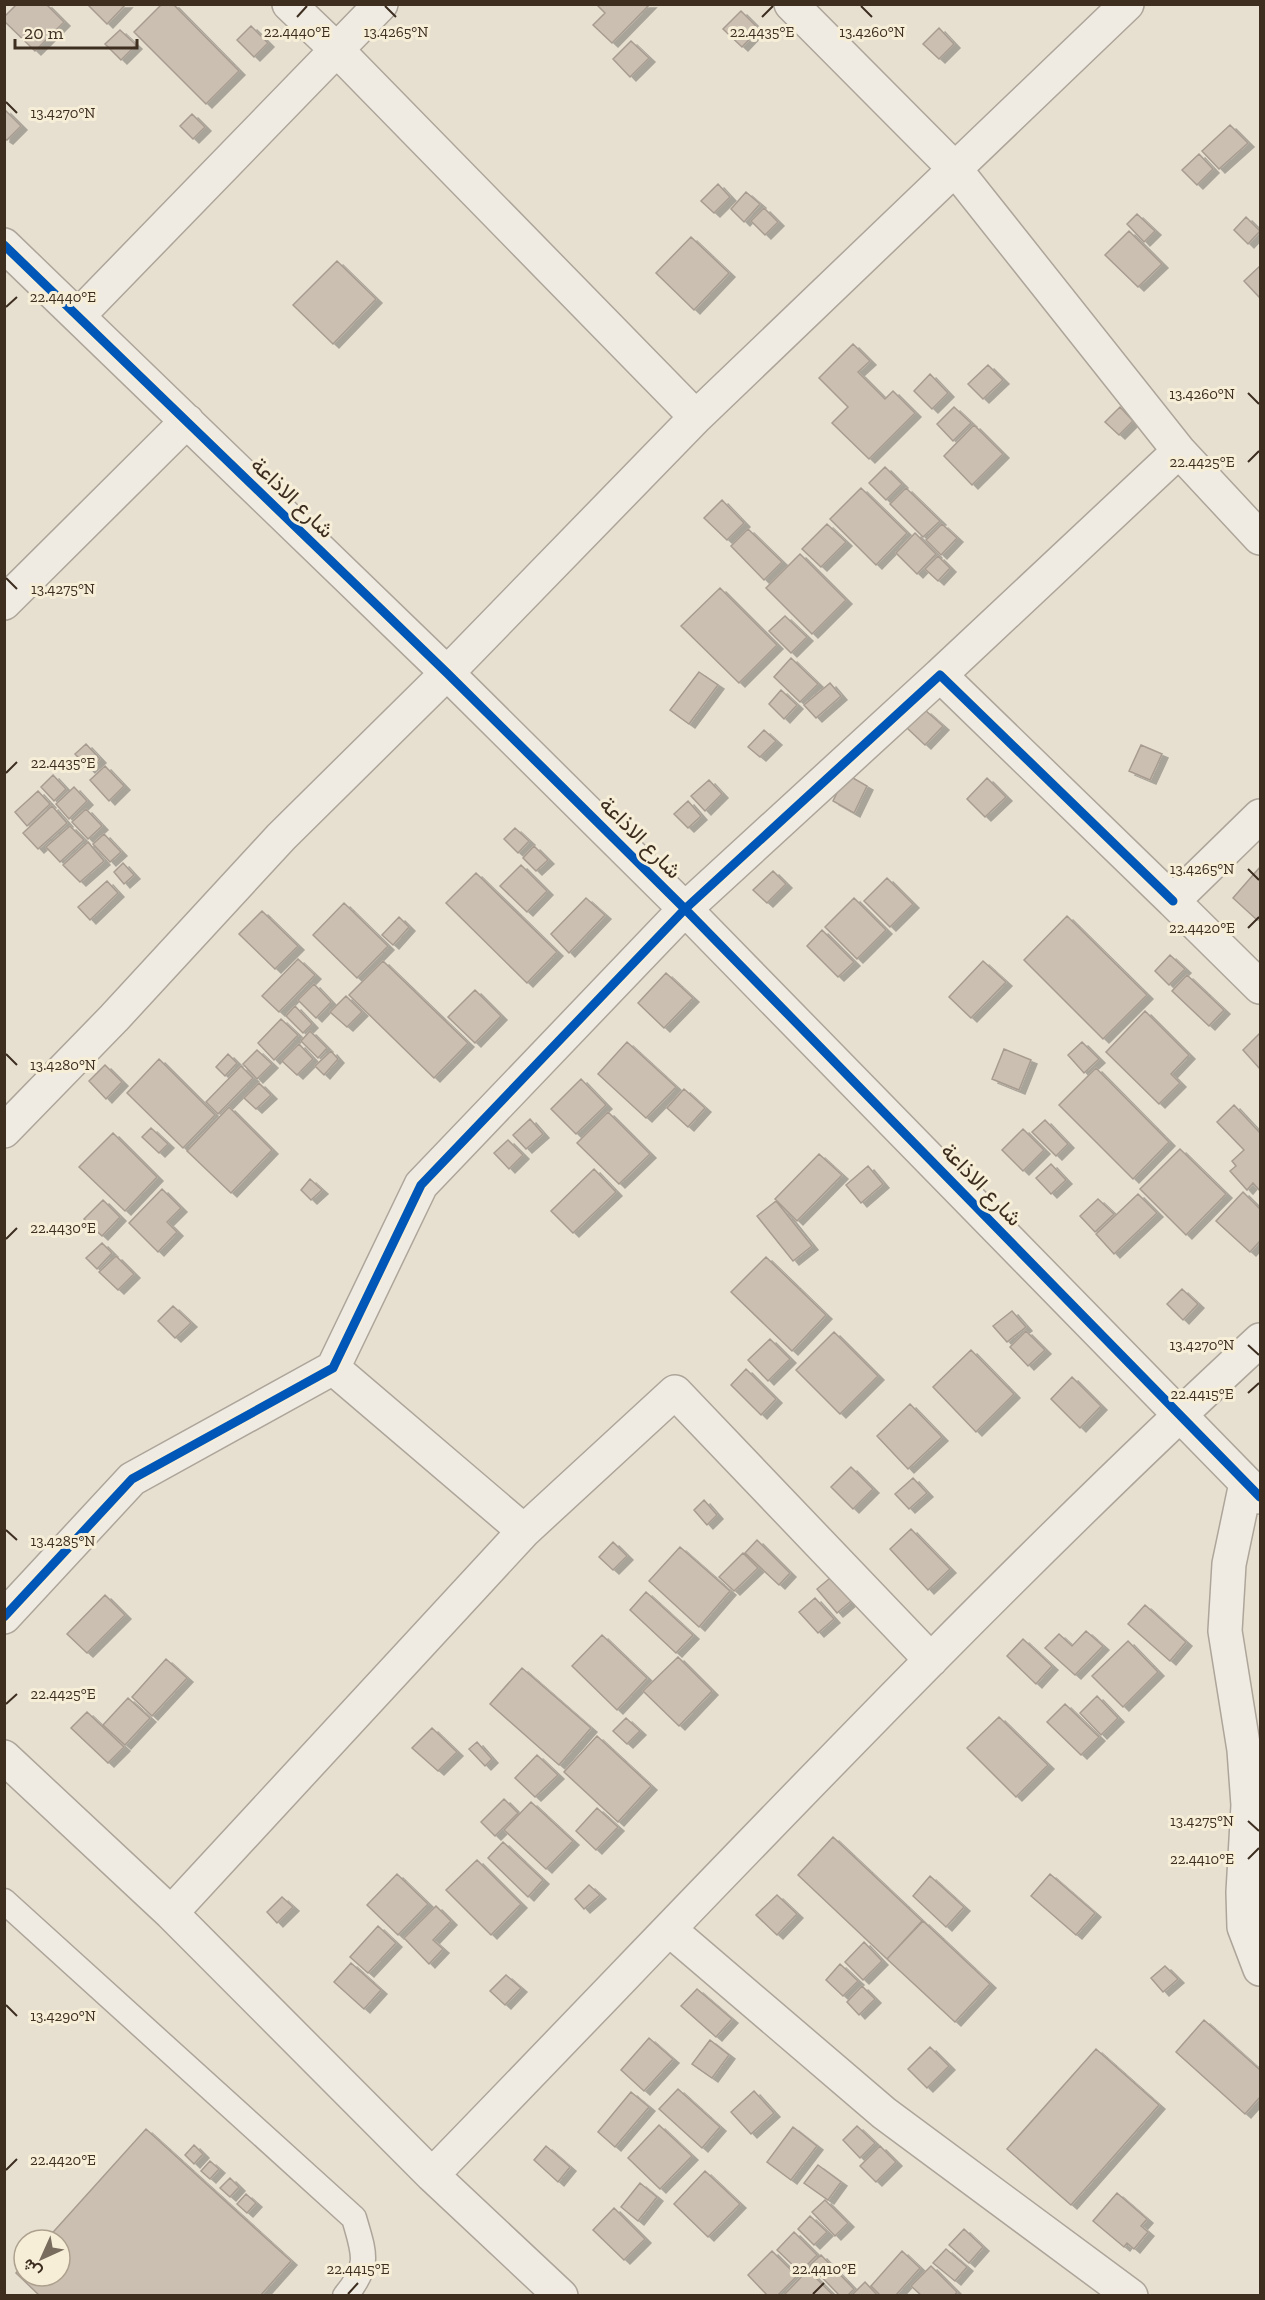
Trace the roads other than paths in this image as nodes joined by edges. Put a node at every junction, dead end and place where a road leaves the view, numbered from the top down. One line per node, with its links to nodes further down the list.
1 (289, 4): 5 (street)
2 (381, 4): 5 (street)
3 (791, 4): 6 (street)
4 (1127, 4): 6 (street)
5 (336, 49): 8 (street); 9 (street)
6 (955, 169): 9 (street); 11 (street)
7 (4, 245): 8 (street, شارع الاذاعة)
8 (78, 316): 10 (street, شارع الاذاعة)
9 (696, 417): 14 (street)
10 (187, 422): 13 (street); 14 (street, شارع الاذاعة)
11 (1179, 451): 12 (street); 15 (street)
12 (1260, 538)
13 (4, 603)
14 (447, 673): 18 (street, شارع الاذاعة); 20 (street)
15 (940, 675): 17 (street); 18 (street)
16 (1260, 816): 17 (street)
17 (1173, 901): 19 (street)
18 (686, 909): 22 (street); 23 (street, شارع الاذاعة)
19 (1260, 987)
20 (4, 1131)
21 (1260, 1340): 23 (street)
22 (333, 1368): 25 (street); 26 (street)
23 (1180, 1414): 24 (street, شارع الاذاعة); 27 (street)
24 (1253, 1490): 32 (street)
25 (524, 1530): 27 (street); 30 (street)
26 (4, 1617)
27 (931, 1660): 31 (street)
28 (4, 1757): 30 (street)
29 (4, 1901): 34 (lane)
30 (171, 1913): 33 (street)
31 (670, 1930): 33 (street); 36 (street)
32 (1260, 1969)
33 (432, 2175): 35 (street)
34 (345, 2295)
35 (561, 2295)
36 (1131, 2295)

